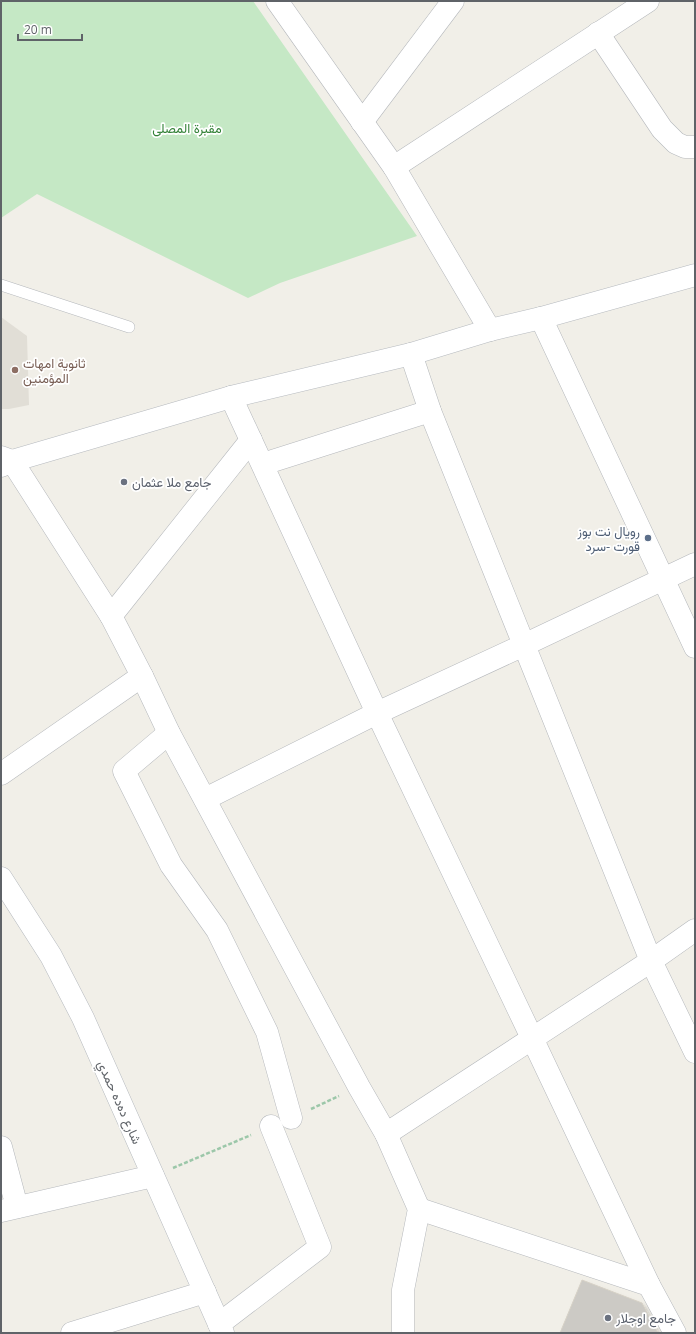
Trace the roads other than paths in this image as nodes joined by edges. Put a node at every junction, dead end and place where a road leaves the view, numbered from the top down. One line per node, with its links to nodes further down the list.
1 (277, 1): 5 (street)
2 (453, 1): 5 (street)
3 (648, 1): 4 (street)
4 (598, 34): 6 (street); 7 (street)
5 (362, 122): 7 (street)
6 (695, 147)
7 (394, 167): 12 (street)
8 (694, 278): 10 (street)
9 (1, 285): 11 (lane)
10 (541, 318): 12 (street); 20 (street)
11 (129, 327)
12 (490, 330): 13 (street)
13 (412, 354): 14 (street); 15 (street)
14 (231, 397): 16 (street); 17 (street)
15 (430, 411): 18 (street); 22 (street)
16 (251, 440): 18 (street); 21 (street)
17 (5, 461): 21 (street)
18 (263, 464): 25 (street)
19 (695, 564): 20 (street)
20 (664, 579): 22 (street); 23 (street)
21 (111, 616): 24 (street)
22 (524, 645): 25 (street); 32 (street)
23 (695, 647)
24 (142, 676): 26 (street); 27 (street)
25 (377, 712): 28 (street); 33 (street)
26 (169, 733): 28 (street); 35 (street)
27 (1, 774)
28 (205, 800): 37 (street)
29 (1, 878): 30 (street, شارع دەدە حمدي)
30 (7, 899): 39 (street, شارع دەدە حمدي)
31 (695, 930): 32 (street)
32 (651, 961): 33 (street); 34 (street)
33 (532, 1038): 37 (street); 42 (street)
34 (695, 1052)
35 (291, 1118)
36 (272, 1126): 44 (street)
37 (386, 1134): 41 (street)
38 (1, 1147): 40 (street)
39 (153, 1176): 40 (street); 43 (street, شارع دەدە حمدي)
40 (9, 1209)
41 (419, 1209): 42 (street); 46 (street)
42 (649, 1285): 47 (street)
43 (205, 1292): 44 (street, شارع دەدە حمدي); 45 (street)
44 (221, 1328)
45 (72, 1333)
46 (403, 1333)
47 (675, 1333)

